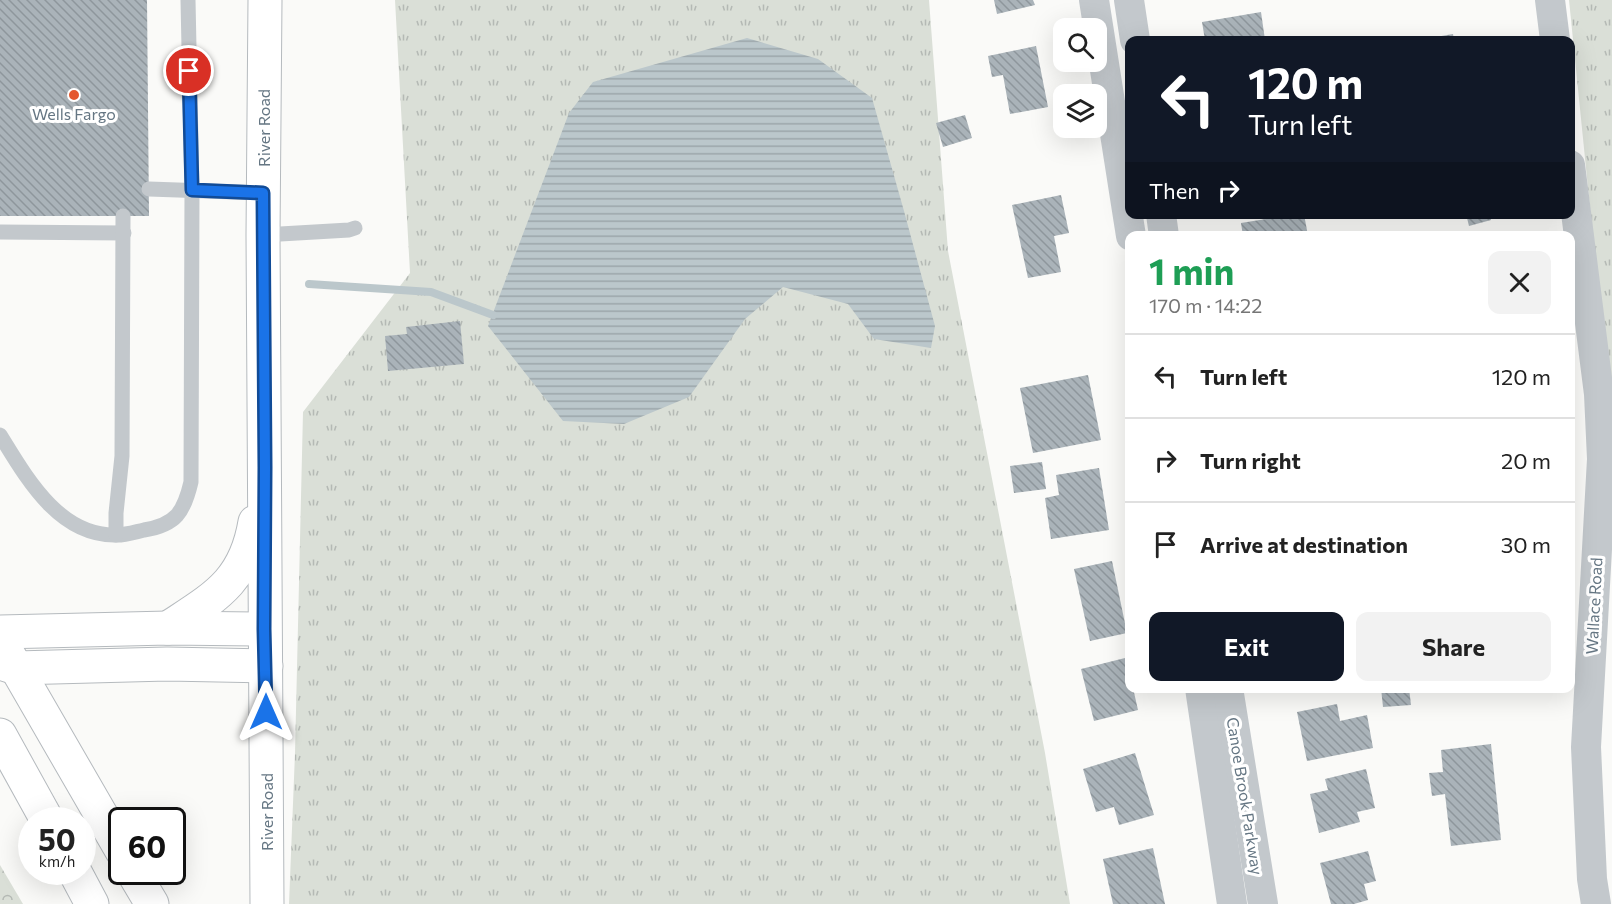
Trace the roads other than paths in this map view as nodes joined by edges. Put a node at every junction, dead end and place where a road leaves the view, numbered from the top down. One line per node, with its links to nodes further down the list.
1 (188, 0): 9 (lane)
2 (265, 0): 10 (main road, River Road)
3 (1094, 0): 11 (street)
4 (1129, 0): 6 (street)
5 (1550, 0): 7 (street)
6 (1134, 36)
7 (1554, 36)
8 (149, 189): 9 (lane)
9 (192, 190): 10 (lane); 22 (lane)
10 (263, 193): 16 (main road, River Road)
11 (1125, 198)
12 (123, 216): 15 (lane)
13 (355, 228): 16 (lane)
14 (0, 232): 15 (lane)
15 (124, 233): 22 (lane)
16 (263, 235): 21 (main road, River Road)
17 (1575, 236): 18 (street, Wallace Road)
18 (1578, 279): 19 (street, Wallace Road)
19 (1606, 415): 41 (street, Wallace Road)
20 (0, 435): 22 (lane)
21 (265, 467): 23 (main road); 24 (main road, River Road)
22 (116, 535)
23 (168, 628): 24 (main road); 25 (main road)
24 (264, 629): 28 (main road, River Road)
25 (0, 632)
26 (0, 640): 27 (main road)
27 (8, 665): 28 (main road); 33 (main road)
28 (266, 666): 38 (main road, River Road)
29 (1201, 693): 39 (street, Canoe Brook Parkway)
30 (1229, 693): 40 (street, Canoe Brook Parkway)
31 (0, 735): 32 (main road)
32 (40, 807)
33 (108, 828)
34 (82, 885): 36 (main road)
35 (141, 885): 37 (main road)
36 (92, 904)
37 (152, 904)
38 (267, 904)
39 (1232, 904)
40 (1263, 904)
41 (1596, 904)

